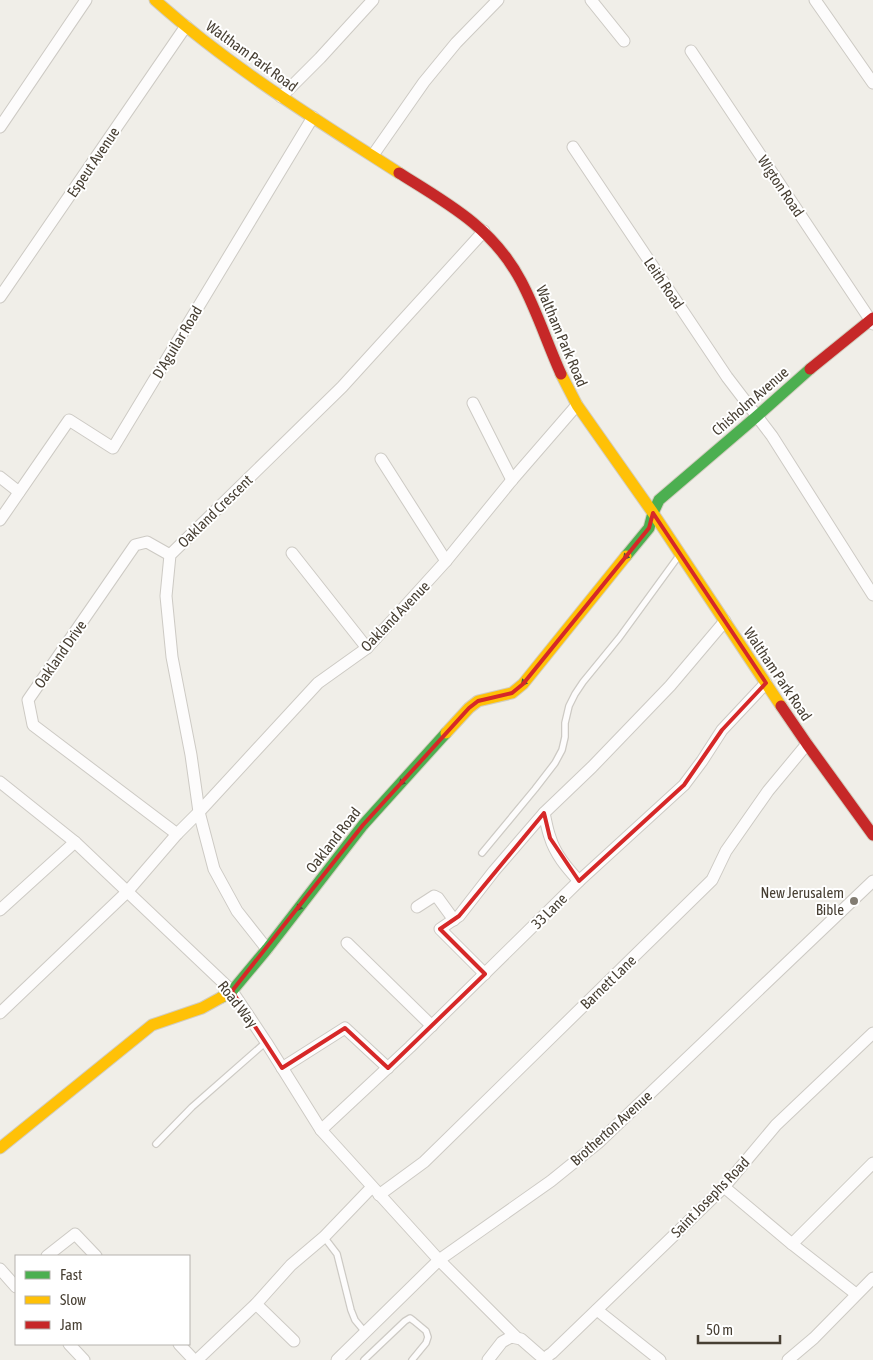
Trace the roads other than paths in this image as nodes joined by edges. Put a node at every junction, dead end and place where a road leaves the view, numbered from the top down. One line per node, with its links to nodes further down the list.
1 (86, 0): 13 (street)
2 (155, 0): 7 (street, Waltham Park Road)
3 (373, 0): 11 (street)
4 (498, 0): 15 (street)
5 (591, 0): 8 (street)
6 (815, 0): 10 (street)
7 (186, 26): 11 (street, Waltham Park Road); 17 (street, Espeut Avenue)
8 (624, 41)
9 (692, 51): 18 (street, Wigton Road)
10 (873, 83)
11 (281, 97): 12 (street, Waltham Park Road)
12 (313, 117): 15 (street, Waltham Park Road); 25 (street, D'Aguilar Road)
13 (0, 127)
14 (573, 148): 21 (street, Leith Road)
15 (373, 155): 16 (street, Waltham Park Road)
16 (484, 231): 20 (street, Waltham Park Road); 29 (street, Oakland Crescent)
17 (0, 297)
18 (872, 321): 21 (street, Chisholm Avenue)
19 (473, 403): 24 (street)
20 (577, 405): 24 (street, Oakland Avenue); 26 (street, Waltham Park Road)
21 (756, 417): 26 (street, Chisholm Avenue); 32 (street, Leith Road)
22 (381, 459): 31 (street)
23 (0, 477): 25 (street)
24 (512, 480): 31 (street, Oakland Avenue)
25 (20, 492): 27 (street)
26 (653, 512): 30 (street, Waltham Park Road); 51 (street, Oakland Road, one-way to 51)
27 (0, 520)
28 (292, 553): 34 (street)
29 (170, 555): 38 (street, Oakland Crescent); 40 (street, Oakland Drive)
30 (680, 556): 33 (street, Waltham Park Road); 43 (lane)
31 (446, 561): 34 (street, Oakland Avenue)
32 (873, 595)
33 (725, 621): 35 (street, Waltham Park Road); 39 (street)
34 (367, 648): 38 (street, Oakland Avenue)
35 (766, 683): 36 (street, Waltham Park Road); 44 (street, 33 Lane)
36 (807, 744): 41 (street, Waltham Park Road); 65 (street, Barnett Lane)
37 (0, 782): 42 (street, Road Way)
38 (199, 812): 40 (street, Oakland Avenue); 51 (street, Oakland Crescent)
39 (544, 813): 44 (street); 49 (street)
40 (177, 834): 46 (street, Oakland Avenue)
41 (873, 835)
42 (75, 842): 46 (street, Road Way); 48 (street)
43 (482, 853)
44 (579, 881): 52 (street, 33 Lane)
45 (873, 882): 70 (street, Brotherton Avenue)
46 (128, 892): 53 (street, Road Way); 54 (street, Oakland Avenue)
47 (417, 907): 49 (street)
48 (0, 910)
49 (454, 920): 52 (street)
50 (346, 943): 55 (street)
51 (267, 949): 53 (street, Oakland Road)
52 (485, 974): 55 (street, 33 Lane)
53 (232, 991): 57 (street, Road Way); 62 (street, Oakland Road)
54 (0, 1013)
55 (432, 1026): 59 (street, 33 Lane)
56 (873, 1033): 64 (street, Saint Josephs Road)
57 (266, 1042): 58 (street, Road Way); 61 (lane)
58 (282, 1068): 59 (street); 60 (street, Road Way)
59 (388, 1068): 60 (street, 33 Lane)
60 (320, 1130): 65 (street, Road Way)
61 (156, 1144)
62 (0, 1148)
63 (873, 1163): 67 (street)
64 (724, 1187): 67 (street); 76 (street, Saint Josephs Road)
65 (376, 1191): 66 (street, Barnett Lane); 70 (street, Road Way)
66 (324, 1237): 75 (street, Barnett Lane); 77 (lane)
67 (792, 1244): 74 (street)
68 (48, 1255): 69 (street)
69 (95, 1255)
70 (439, 1260): 77 (street, Brotherton Avenue); 78 (street, Road Way)
71 (0, 1269): 73 (street)
72 (873, 1278): 74 (street)
73 (15, 1284)
74 (856, 1294): 89 (street)
75 (256, 1304): 79 (street); 83 (street, Barnett Lane)
76 (597, 1310): 78 (street, Saint Josephs Road); 88 (street)
77 (365, 1332): 84 (street, Brotherton Avenue)
78 (516, 1338): 87 (street)
79 (294, 1341)
80 (70, 1345): 82 (street)
81 (180, 1345): 83 (street)
82 (84, 1360)
83 (195, 1360)
84 (337, 1360)
85 (364, 1360): 86 (lane)
86 (412, 1360)
87 (488, 1360)
88 (660, 1360)
89 (788, 1360)

